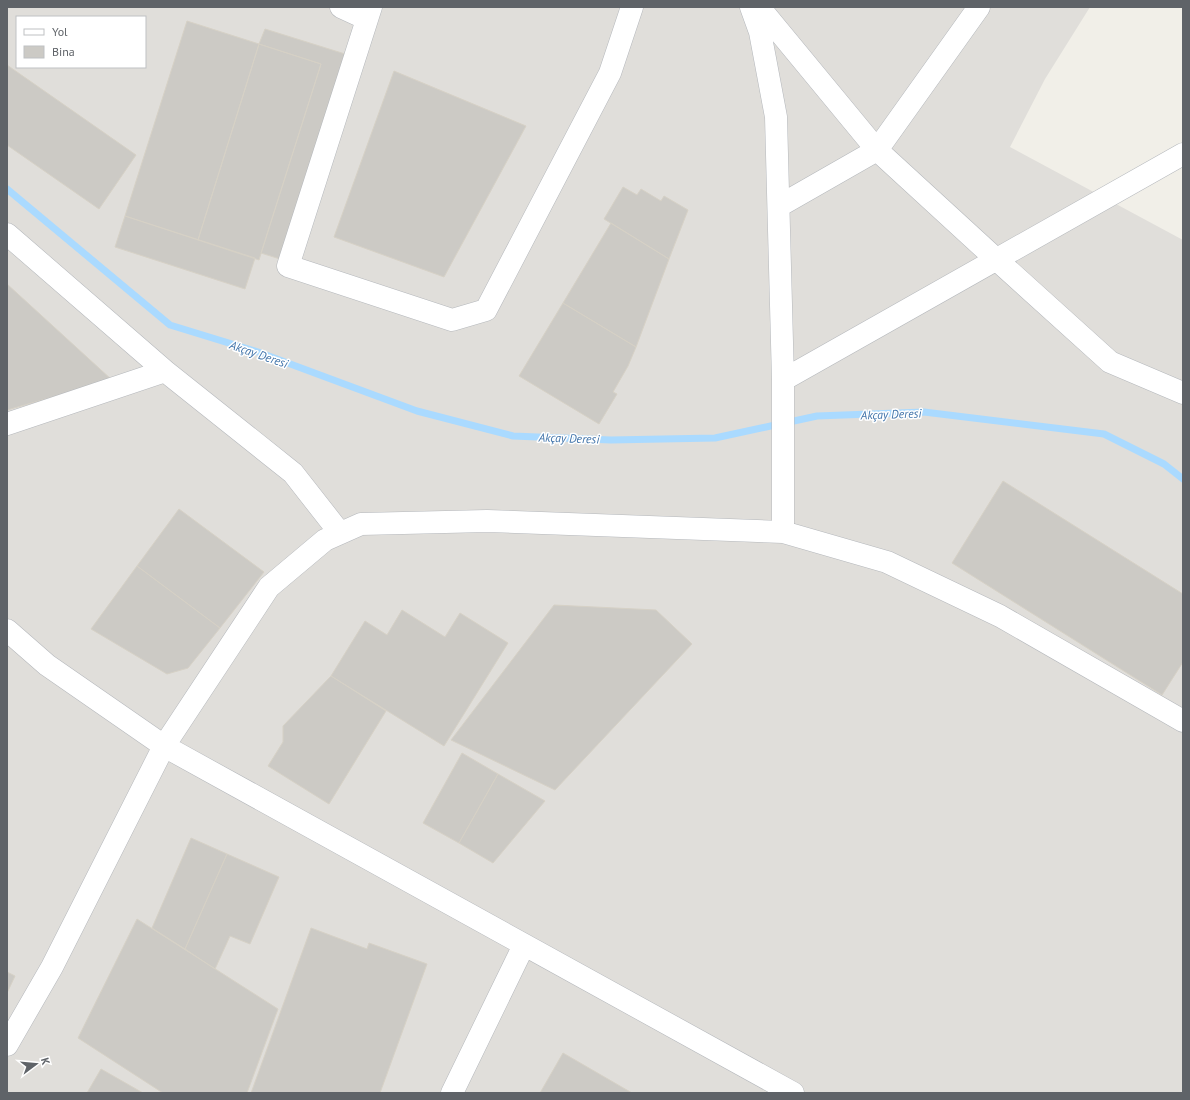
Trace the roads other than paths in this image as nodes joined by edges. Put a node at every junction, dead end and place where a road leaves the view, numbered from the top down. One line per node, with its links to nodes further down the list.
1 (341, 7): 6 (street)
2 (632, 7): 6 (street)
3 (751, 7): 9 (street)
4 (759, 7): 7 (street)
5 (979, 7): 7 (street)
6 (369, 13)
7 (877, 150): 9 (street); 11 (street)
8 (1183, 154): 11 (street)
9 (779, 206): 13 (street)
10 (7, 234): 12 (street)
11 (997, 260): 13 (street); 14 (street)
12 (165, 371): 15 (street); 17 (street)
13 (782, 380): 16 (street)
14 (1183, 393)
15 (7, 424)
16 (783, 532): 17 (street); 19 (street)
17 (340, 533): 20 (street)
18 (7, 630): 20 (street)
19 (1183, 721)
20 (164, 746): 21 (street); 22 (street)
21 (524, 945): 23 (street); 24 (street)
22 (7, 1045)
23 (452, 1093)
24 (793, 1093)

